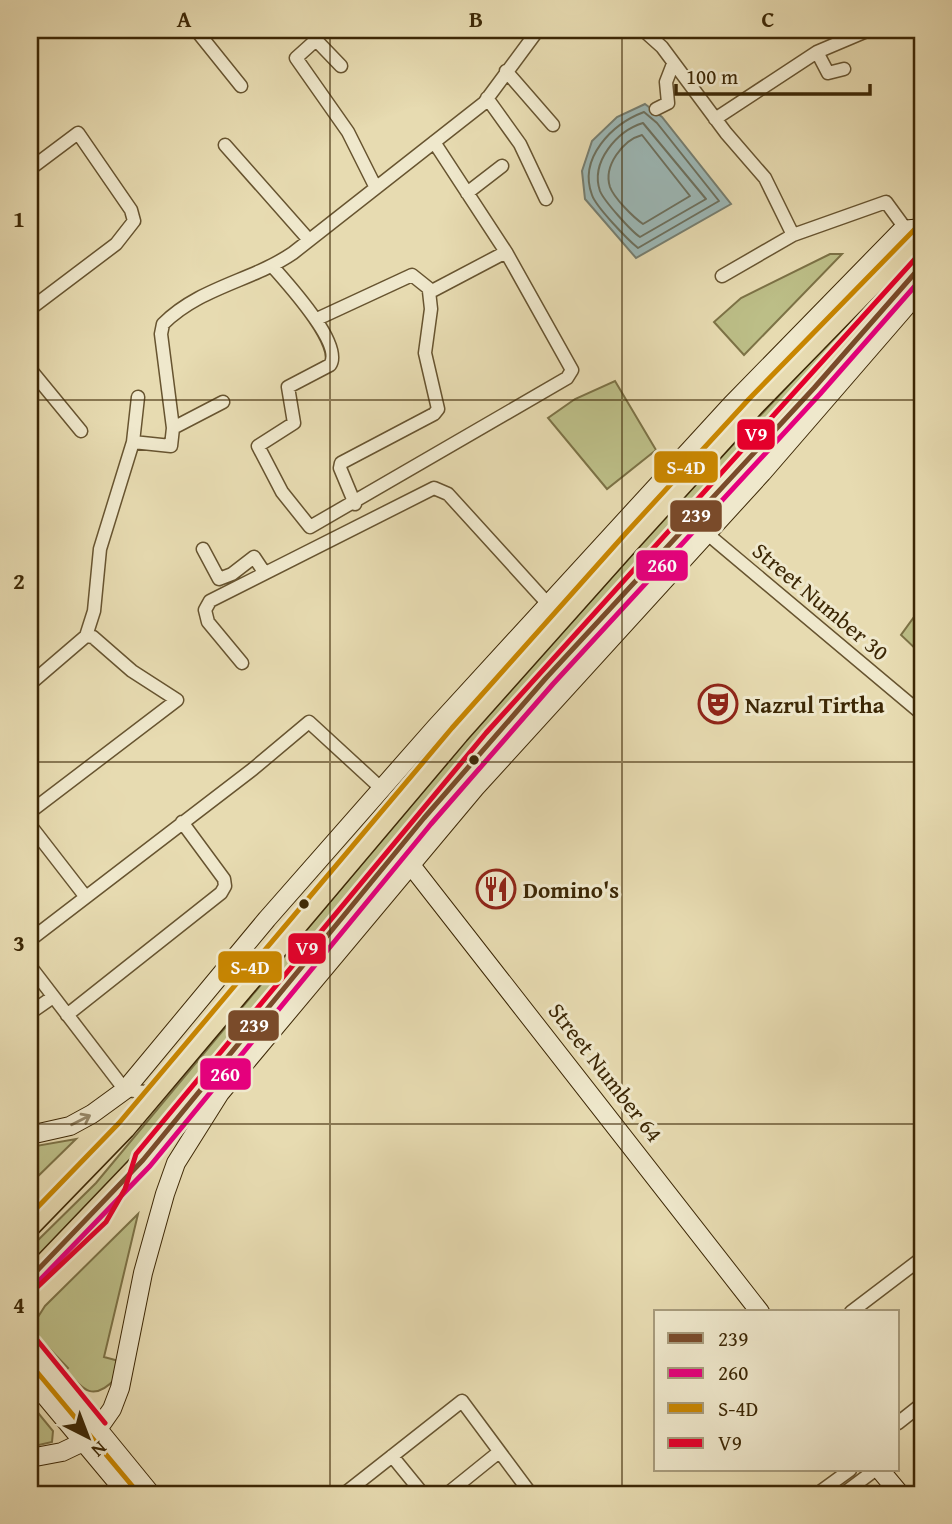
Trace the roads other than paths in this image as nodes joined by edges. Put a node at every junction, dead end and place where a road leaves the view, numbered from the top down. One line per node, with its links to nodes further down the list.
1 (196, 30): 11 (street)
2 (538, 30): 10 (street)
3 (643, 30): 7 (street)
4 (869, 30): 5 (street)
5 (851, 33): 6 (street)
6 (817, 52): 9 (street); 14 (street)
7 (673, 64): 13 (street); 14 (street)
8 (341, 66): 20 (street)
9 (844, 69)
10 (506, 71): 12 (street); 15 (street)
11 (241, 86)
12 (487, 98): 16 (street); 22 (street)
13 (656, 109)
14 (715, 119): 24 (street)
15 (552, 125)
16 (434, 142): 20 (street); 21 (street)
17 (225, 145): 25 (street)
18 (502, 166): 21 (street)
19 (30, 169): 32 (street)
20 (376, 188): 25 (street)
21 (467, 193): 26 (street)
22 (546, 199)
23 (917, 230): 24 (street); 45 (street); 62 (main road)
24 (793, 235): 29 (street)
25 (309, 240): 28 (street)
26 (506, 252): 31 (street); 40 (street)
27 (922, 265): 41 (main road)
28 (273, 267): 33 (street); 37 (street)
29 (722, 276)
30 (922, 288): 42 (street)
31 (429, 291): 33 (street); 40 (street)
32 (30, 309)
33 (317, 319): 40 (street)
34 (30, 369): 38 (street)
35 (138, 397): 39 (street)
36 (223, 402): 37 (street)
37 (173, 428): 39 (street)
38 (81, 431)
39 (133, 442): 46 (street)
40 (355, 504)
41 (692, 522): 42 (street, Street Number 30); 66 (main road)
42 (708, 534): 49 (street, Street Number 30); 54 (street)
43 (203, 549): 44 (street)
44 (261, 567): 45 (street); 47 (street)
45 (548, 604): 50 (street)
46 (86, 636): 48 (street); 51 (street)
47 (242, 663)
48 (30, 684)
49 (922, 713)
50 (383, 790): 52 (street); 61 (street)
51 (30, 812)
52 (182, 822): 55 (street); 60 (street)
53 (30, 825): 55 (street)
54 (410, 864): 67 (street, Street Number 64); 73 (street)
55 (85, 896): 56 (street)
56 (30, 940)
57 (30, 966): 58 (street)
58 (54, 997): 59 (street); 60 (street)
59 (30, 1013)
60 (67, 1015): 61 (street)
61 (125, 1090): 62 (street); 63 (street, one-way to 61)
62 (155, 1093): 64 (main road)
63 (30, 1135)
64 (30, 1227)
65 (922, 1258): 68 (street)
66 (30, 1278)
67 (758, 1310)
68 (854, 1310)
69 (30, 1346): 73 (street)
70 (30, 1378): 74 (street)
71 (922, 1405): 72 (street)
72 (900, 1422)
73 (98, 1429): 74 (street); 82 (street)
74 (83, 1442): 77 (street); 81 (street)
75 (499, 1452): 76 (street); 85 (street); 86 (street)
76 (392, 1456): 83 (street); 84 (street)
77 (30, 1458)
78 (847, 1472): 87 (street)
79 (874, 1472): 88 (street)
80 (879, 1472): 89 (street)
81 (127, 1494)
82 (152, 1494)
83 (344, 1494)
84 (423, 1494)
85 (447, 1494)
86 (531, 1494)
87 (817, 1494)
88 (843, 1494)
89 (900, 1494)

